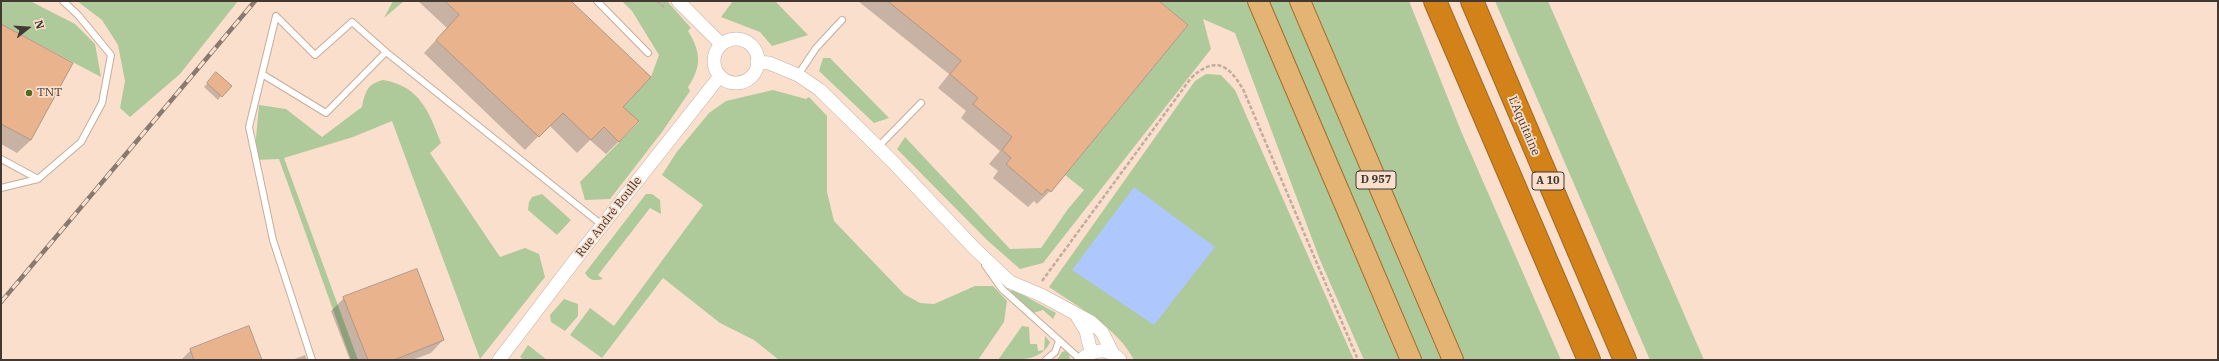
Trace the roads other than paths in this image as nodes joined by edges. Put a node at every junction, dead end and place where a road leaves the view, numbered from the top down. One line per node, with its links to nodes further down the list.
1 (63, 1): 19 (lane)
2 (597, 1): 11 (lane)
3 (678, 1): 9 (street)
4 (1258, 1): 30 (main road, D 957)
5 (1300, 1): 31 (main road, D 957)
6 (1435, 1): 32 (highway, A 10)
7 (1472, 1): 33 (highway, L'Aquitaine / A 10)
8 (842, 20): 14 (lane)
9 (721, 44): 12 (street); 15 (street)
10 (386, 52): 13 (lane); 13 (lane); 21 (lane)
11 (648, 53)
12 (758, 62): 14 (street); 15 (street)
13 (262, 74): 27 (lane)
14 (798, 75): 17 (street)
15 (720, 76): 21 (street, Rue André Boulle)
16 (921, 103): 17 (lane)
17 (878, 148): 22 (street)
18 (1, 159): 19 (lane)
19 (38, 179): 20 (lane)
20 (1, 188)
21 (602, 225): 28 (street, Rue André Boulle)
22 (974, 248): 23 (street); 24 (lane)
23 (1077, 316): 25 (street); 26 (street)
24 (1059, 341): 25 (lane); 29 (lane)
25 (1084, 357): 26 (street)
26 (1117, 357)
27 (312, 360)
28 (499, 360)
29 (1046, 360)
30 (1411, 360)
31 (1453, 360)
32 (1589, 360)
33 (1626, 360)

